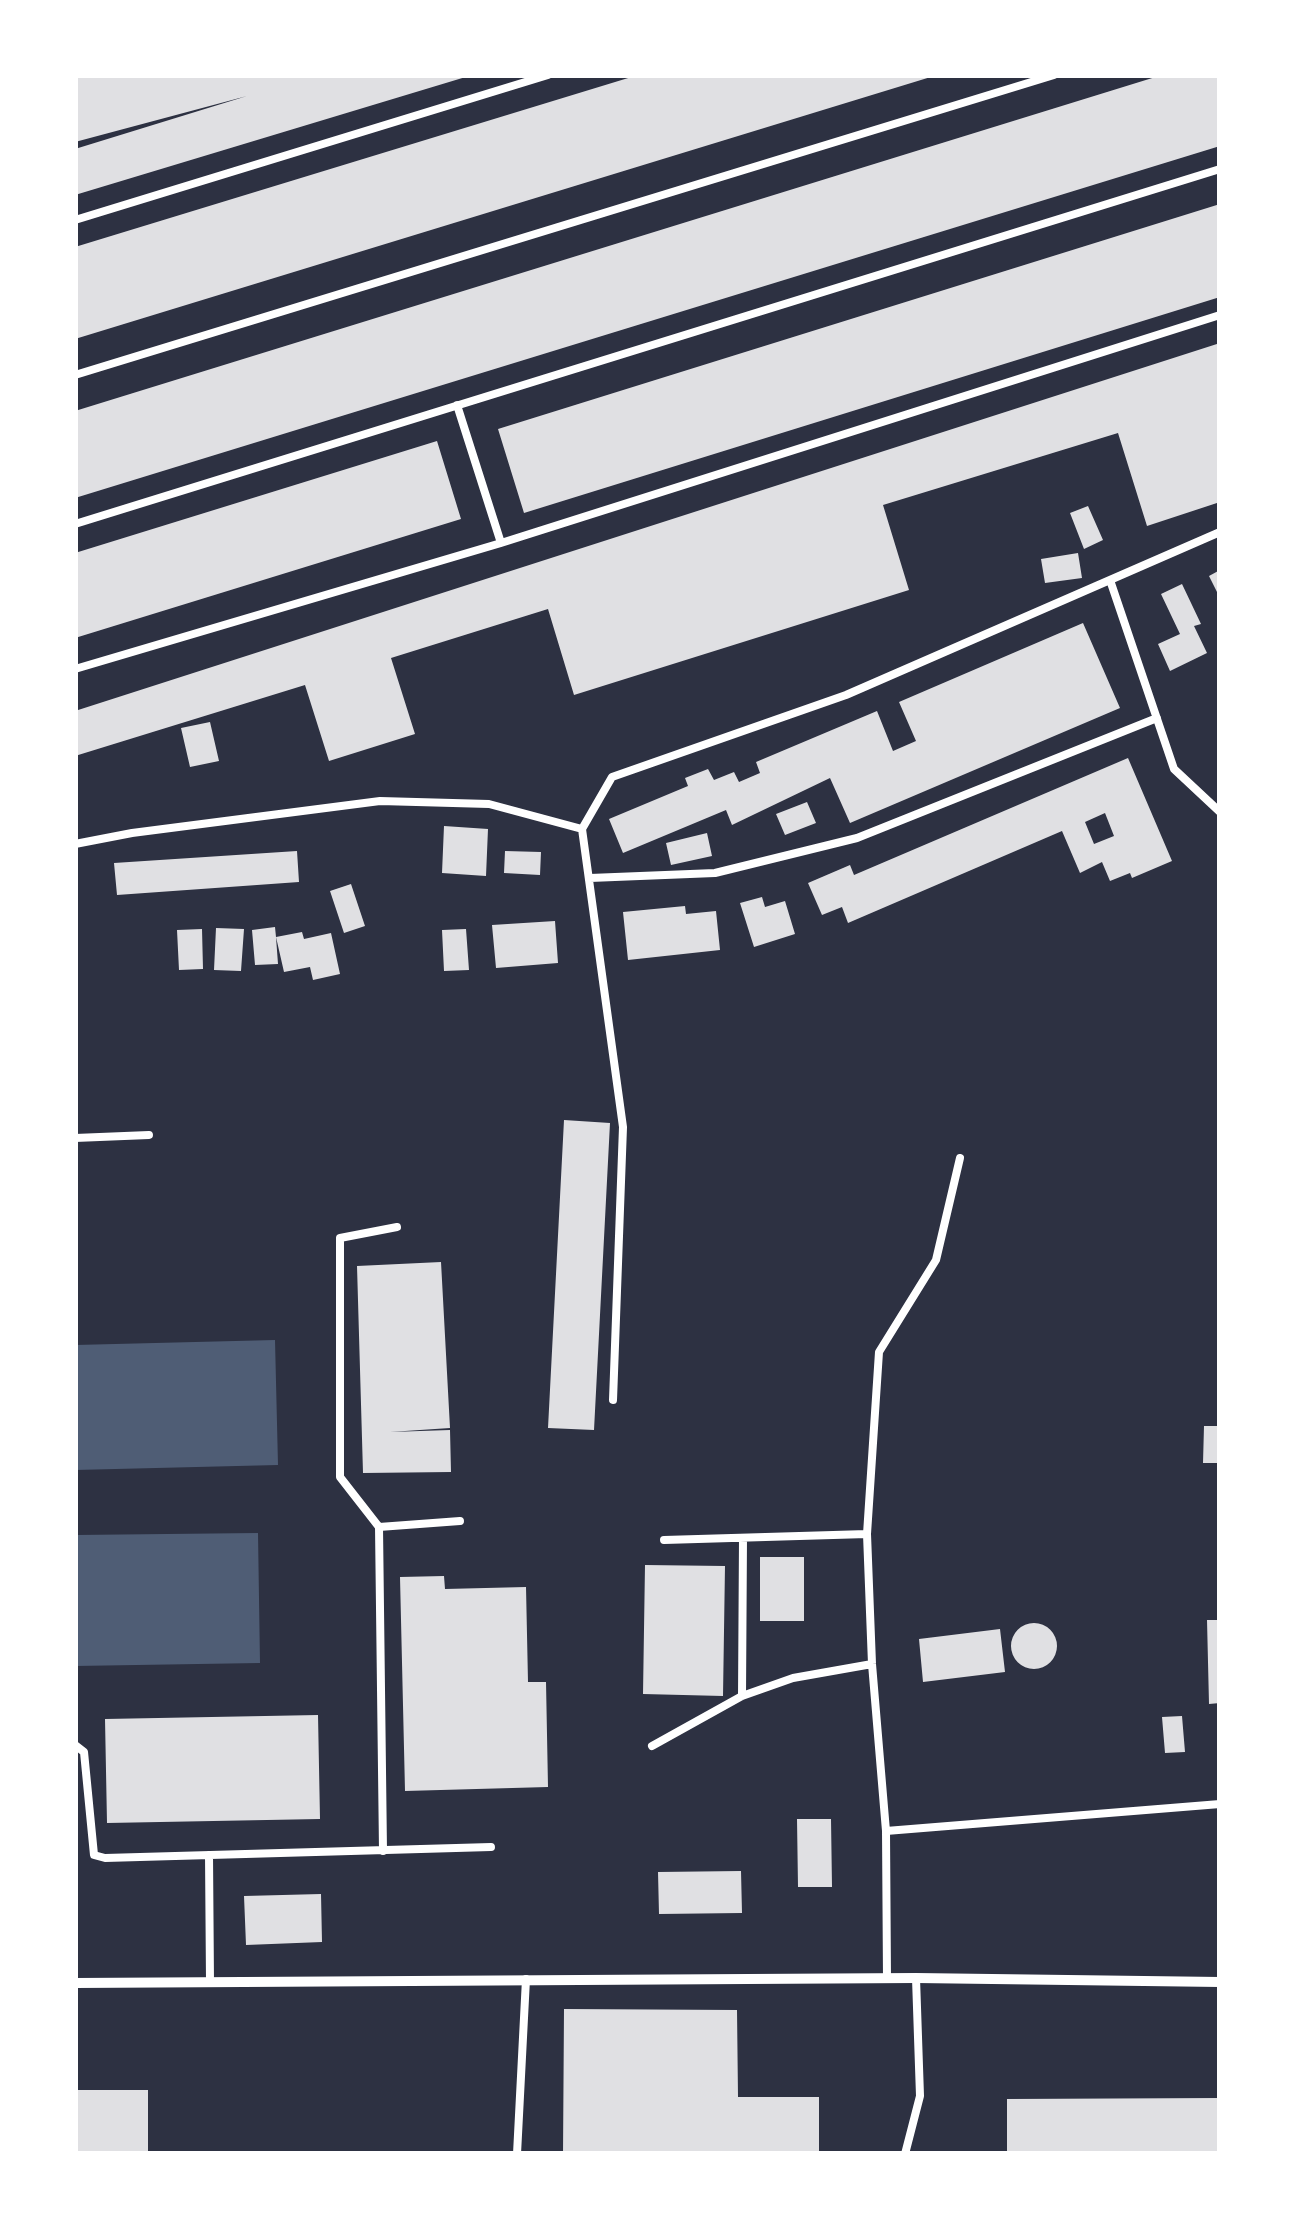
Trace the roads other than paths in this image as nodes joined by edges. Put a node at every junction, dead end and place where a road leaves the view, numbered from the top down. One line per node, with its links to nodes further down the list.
1 (548, 75): 4 (lane)
2 (1054, 75): 6 (lane)
3 (1220, 169): 7 (lane)
4 (75, 220)
5 (1220, 315): 10 (lane)
6 (75, 375)
7 (457, 405): 8 (lane); 10 (lane)
8 (75, 524)
9 (1220, 532): 11 (lane)
10 (502, 543): 12 (lane)
11 (1111, 582): 13 (lane); 15 (lane)
12 (75, 669)
13 (1156, 718): 14 (lane); 17 (lane)
14 (1220, 812)
15 (582, 829): 16 (lane); 17 (lane)
16 (75, 844)
17 (590, 878): 22 (lane)
18 (149, 1136): 19 (lane)
19 (75, 1138)
20 (960, 1158): 25 (lane)
21 (397, 1228): 24 (lane)
22 (612, 1400)
23 (460, 1521): 24 (lane)
24 (379, 1528): 35 (lane)
25 (867, 1534): 26 (lane); 28 (lane)
26 (743, 1538): 27 (lane); 29 (lane)
27 (664, 1540)
28 (872, 1664): 29 (lane); 33 (lane)
29 (742, 1696): 31 (lane)
30 (75, 1745): 36 (lane)
31 (652, 1746)
32 (1220, 1804): 33 (lane)
33 (886, 1831): 38 (lane)
34 (492, 1847): 35 (lane)
35 (383, 1850): 36 (lane)
36 (210, 1855): 41 (lane)
37 (916, 1978): 38 (street); 42 (street); 44 (lane)
38 (888, 1979): 39 (street)
39 (526, 1980): 41 (street); 43 (lane)
40 (75, 1982): 41 (street)
41 (210, 1982)
42 (1220, 1982)
43 (517, 2154)
44 (906, 2154)

